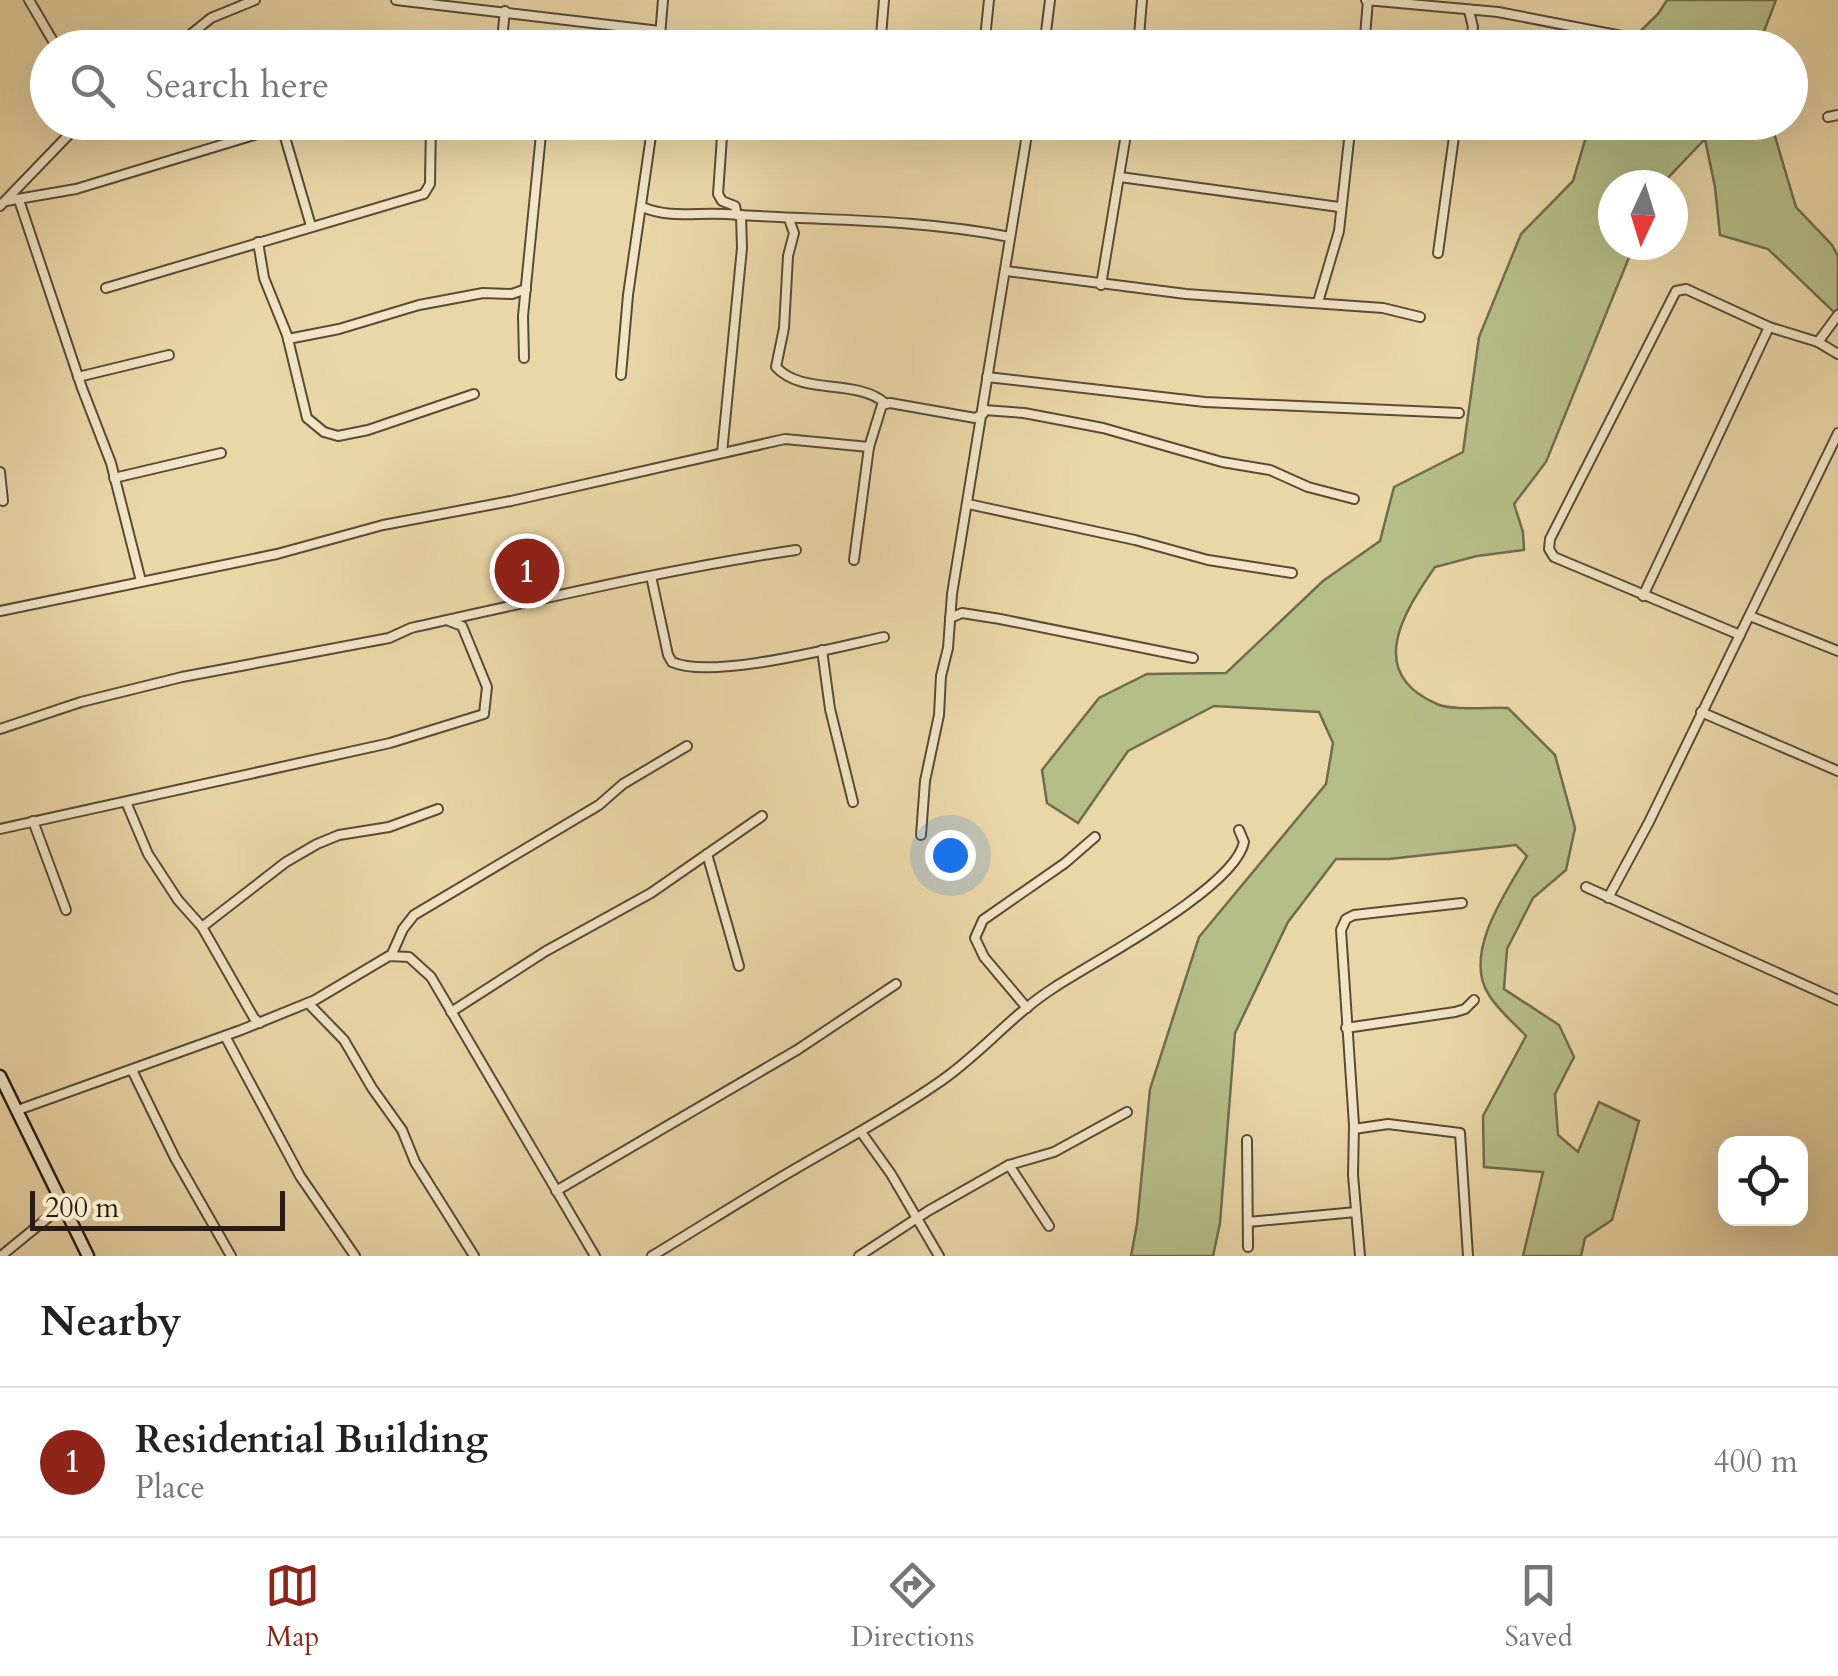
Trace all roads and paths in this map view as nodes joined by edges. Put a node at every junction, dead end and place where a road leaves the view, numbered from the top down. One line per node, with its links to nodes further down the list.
1 (28, 0): 12 (street)
2 (255, 0): 13 (street)
3 (396, 0): 10 (street)
4 (663, 0): 15 (street)
5 (884, 0): 16 (street)
6 (989, 0): 17 (street)
7 (1050, 0): 18 (street)
8 (1142, 0): 19 (street)
9 (1367, 0): 11 (street); 20 (street)
10 (504, 11): 14 (street); 15 (street)
11 (1469, 11): 21 (street); 22 (street)
12 (46, 30)
13 (196, 30)
14 (502, 30)
15 (660, 30)
16 (882, 30)
17 (986, 30)
18 (1046, 30)
19 (1140, 30)
20 (1365, 30)
21 (1472, 30)
22 (1591, 30)
23 (64, 140): 35 (street)
24 (239, 140): 36 (street)
25 (286, 140): 43 (street)
26 (430, 140): 43 (street)
27 (540, 140): 50 (street)
28 (650, 140): 39 (street)
29 (722, 140): 41 (street)
30 (1025, 140): 44 (street)
31 (1125, 140): 34 (street)
32 (1348, 140): 40 (street)
33 (1454, 140): 46 (street)
34 (1120, 177): 40 (street); 48 (street)
35 (24, 183): 36 (street); 38 (street)
36 (36, 197): 37 (street)
37 (19, 200): 38 (street); 63 (street)
38 (3, 204)
39 (642, 207): 41 (street); 62 (street)
40 (1340, 207): 52 (street)
41 (739, 215): 42 (street); 72 (street)
42 (789, 219): 44 (street); 66 (street)
43 (311, 226): 45 (street)
44 (1010, 236): 47 (street)
45 (258, 242): 49 (street); 57 (street)
46 (1438, 253)
47 (1006, 271): 48 (street); 64 (street)
48 (1102, 285): 52 (street)
49 (106, 288)
50 (526, 289): 51 (street); 53 (street)
51 (512, 294): 53 (street); 57 (street)
52 (1318, 302): 55 (street)
53 (524, 305): 61 (street)
54 (1838, 315): 58 (street)
55 (1420, 317)
56 (1769, 327): 58 (street); 83 (street); 83 (street)
57 (288, 339): 65 (street)
58 (1818, 342): 59 (street)
59 (1838, 354)
60 (169, 355): 63 (street)
61 (524, 358)
62 (621, 374)
63 (78, 376): 74 (street)
64 (987, 377): 67 (street); 68 (street)
65 (474, 394)
66 (885, 403): 68 (street); 70 (street)
67 (1460, 414)
68 (981, 416): 75 (street); 77 (street)
69 (1838, 433): 88 (street)
70 (869, 447): 72 (street); 79 (street)
71 (221, 453): 74 (street)
72 (722, 453): 82 (street)
73 (0, 472): 76 (street)
74 (114, 478): 82 (street)
75 (1354, 499)
76 (3, 501)
77 (968, 504): 80 (street); 84 (street)
78 (796, 550): 81 (street)
79 (854, 560)
80 (1292, 573)
81 (651, 576): 87 (street); 94 (street)
82 (141, 580): 85 (street)
83 (1642, 596): 92 (street)
84 (952, 604): 86 (street); 89 (street)
85 (0, 611)
86 (962, 614): 89 (street); 96 (street)
87 (466, 616): 90 (street); 91 (street)
88 (1750, 616): 92 (street); 95 (street)
89 (950, 618): 108 (street)
90 (449, 620): 91 (street); 98 (street)
91 (462, 626): 101 (street)
92 (1740, 635): 97 (street)
93 (884, 636): 94 (street)
94 (822, 650): 102 (street)
95 (1838, 651)
96 (1192, 658)
97 (1701, 712): 100 (street); 112 (street)
98 (0, 729)
99 (687, 746): 116 (street)
100 (1838, 771)
101 (126, 802): 105 (street); 115 (street)
102 (853, 802)
103 (438, 809): 115 (street)
104 (762, 816): 110 (street)
105 (34, 821): 106 (street); 114 (street)
106 (0, 829)
107 (1239, 830): 123 (street)
108 (921, 835)
109 (1095, 837): 123 (street)
110 (707, 854): 117 (street); 125 (street)
111 (1586, 888): 112 (street)
112 (1608, 898): 121 (street)
113 (1462, 904): 127 (street)
114 (66, 910)
115 (202, 927): 126 (street)
116 (392, 956): 119 (street); 125 (street)
117 (739, 966)
118 (896, 984): 137 (street)
119 (321, 996): 122 (street); 124 (street)
120 (1474, 1000): 127 (street)
121 (1838, 1000)
122 (308, 1003): 124 (street); 126 (street)
123 (1027, 1008): 134 (street)
124 (320, 1012): 148 (street)
125 (451, 1012): 137 (street)
126 (255, 1022): 128 (street)
127 (1346, 1028): 133 (street)
128 (225, 1036): 129 (street); 147 (street)
129 (132, 1070): 131 (street); 146 (street)
130 (0, 1076): 131 (main road)
131 (18, 1110): 138 (main road)
132 (1127, 1112): 136 (street)
133 (1354, 1128): 139 (street); 154 (street)
134 (861, 1132): 140 (street); 150 (street)
135 (1247, 1140): 141 (street)
136 (1009, 1165): 140 (street); 142 (street)
137 (556, 1191): 149 (street)
138 (61, 1207): 144 (street); 145 (main road)
139 (1356, 1212): 141 (street); 153 (street)
140 (918, 1219): 151 (street); 152 (street)
141 (1248, 1222): 143 (street)
142 (1049, 1226)
143 (1248, 1247)
144 (1, 1256)
145 (88, 1256)
146 (231, 1256)
147 (354, 1256)
148 (474, 1256)
149 (595, 1256)
150 (652, 1256)
151 (859, 1256)
152 (939, 1256)
153 (1360, 1256)
154 (1468, 1256)

